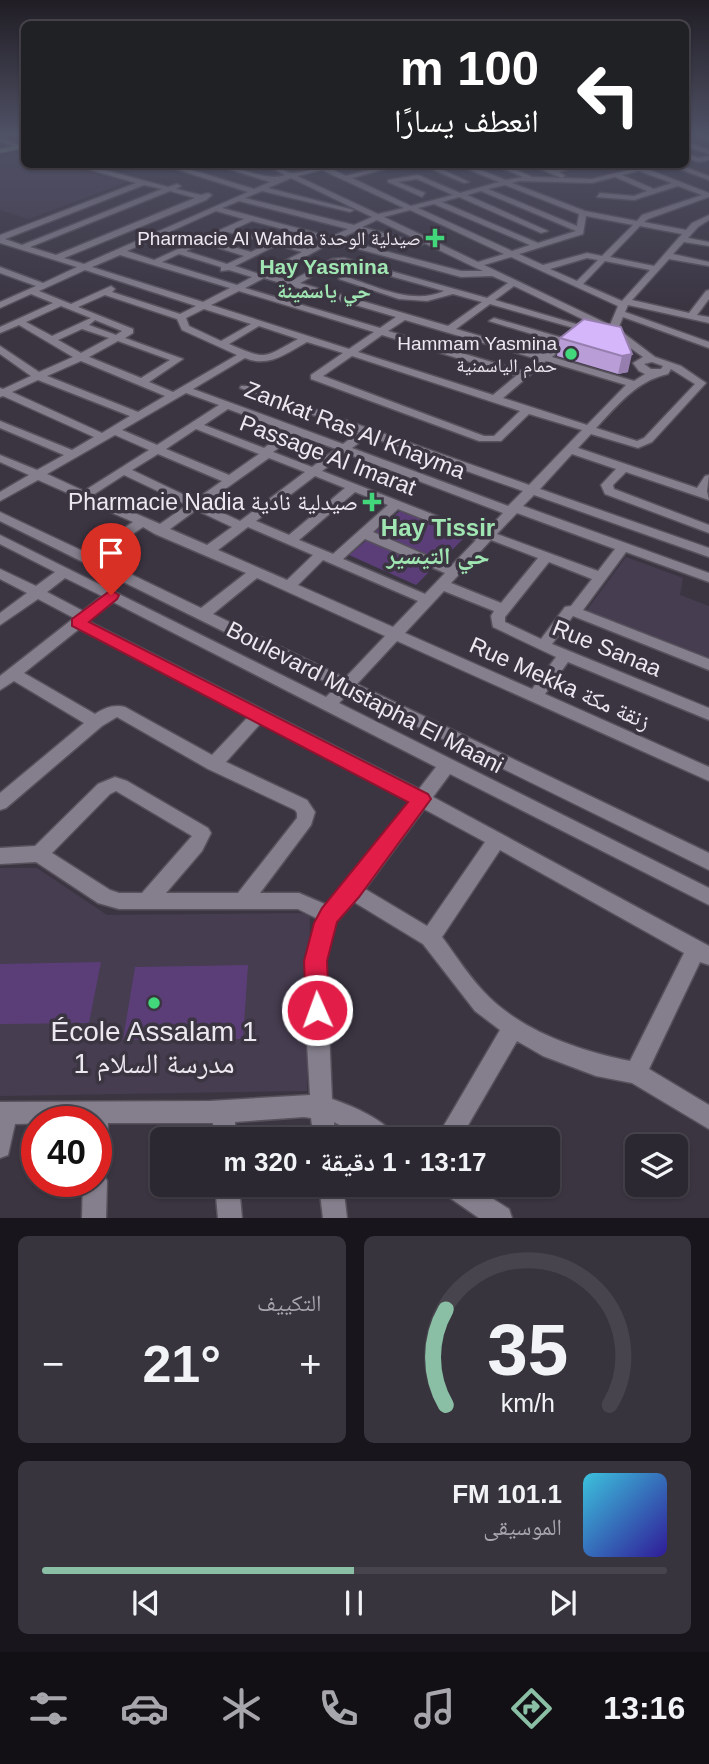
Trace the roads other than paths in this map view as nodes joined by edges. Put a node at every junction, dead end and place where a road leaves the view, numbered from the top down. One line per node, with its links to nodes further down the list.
1 (110, 193): 43 (street)
2 (161, 193): 49 (street)
3 (192, 193): 18 (street)
4 (254, 193): 22 (street)
5 (273, 193): 23 (street)
6 (327, 193): 19 (street)
7 (378, 193): 24 (street)
8 (417, 193): 14 (street)
9 (453, 193): 15 (street)
10 (466, 193): 15 (street)
11 (491, 193): 26 (street)
12 (529, 193): 27 (street)
13 (650, 193): 16 (street)
14 (422, 195)
15 (458, 195): 21 (street); 30 (street)
16 (600, 195): 31 (street)
17 (708, 195): 35 (street)
18 (204, 196): 22 (street); 58 (street)
19 (335, 197): 23 (street); 29 (street)
20 (567, 198): 27 (street)
21 (434, 201): 24 (street); 34 (street)
22 (235, 202): 25 (street); 37 (street)
23 (320, 203): 29 (street)
24 (410, 207): 29 (street); 41 (street)
25 (216, 209): 33 (street); 54 (street)
26 (531, 209): 30 (street); 38 (street)
27 (570, 209): 28 (street)
28 (583, 213): 31 (street); 38 (street)
29 (373, 215): 37 (street); 53 (street)
30 (508, 216): 34 (street); 42 (street)
31 (598, 216): 35 (street); 38 (street)
32 (709, 217): 36 (street)
33 (252, 218): 40 (street); 45 (street)
34 (484, 223): 41 (street); 50 (street)
35 (639, 224): 44 (street); 60 (street)
36 (695, 225): 39 (street); 44 (street)
37 (352, 227): 45 (street); 53 (street)
38 (582, 228): 50 (street)
39 (709, 228)
40 (226, 229): 46 (street); 47 (street)
41 (459, 230): 55 (street)
42 (544, 231)
43 (1, 236): 49 (street)
44 (685, 236): 48 (street); 57 (street)
45 (330, 239): 52 (street); 59 (street)
46 (201, 240): 51 (street); 56 (street)
47 (275, 243): 52 (street); 56 (street)
48 (709, 244)
49 (27, 246): 58 (street)
50 (538, 246): 55 (street)
51 (178, 251): 61 (street); 67 (street)
52 (306, 251): 74 (street)
53 (448, 251): 63 (street); 64 (street)
54 (120, 252): 61 (street); 66 (street)
55 (513, 254): 64 (street); 68 (street)
56 (251, 255): 67 (street)
57 (668, 256): 62 (street); 69 (street)
58 (59, 257): 66 (street)
59 (399, 258): 63 (street); 71 (street)
60 (605, 258): 68 (street); 69 (street); 81 (street)
61 (153, 263): 75 (street)
62 (709, 264)
63 (426, 265): 72 (street)
64 (477, 265): 72 (street)
65 (367, 266): 71 (street); 76 (street); 80 (street)
66 (88, 267): 78 (street); 82 (street)
67 (228, 267): 74 (street); 75 (street)
68 (543, 268): 81 (street)
69 (657, 269): 93 (street)
70 (0, 270): 73 (street)
71 (380, 270): 84 (street)
72 (494, 273): 79 (street)
73 (13, 275): 77 (street); 82 (street)
74 (261, 276): 80 (street); 83 (street)
75 (205, 279): 83 (street)
76 (343, 279): 84 (street); 86 (street)
77 (0, 280)
78 (131, 280): 88 (street); 92 (street)
79 (513, 283): 89 (street); 103 (street)
80 (293, 284): 86 (street)
81 (577, 285): 93 (street)
82 (44, 286): 85 (street)
83 (238, 288): 92 (street); 108 (street)
84 (454, 290): 89 (street)
85 (31, 291): 90 (street); 91 (street)
86 (322, 292): 95 (street)
87 (709, 293): 96 (street)
88 (109, 294): 91 (street); 94 (street); 97 (street)
89 (489, 300): 103 (street); 106 (street)
90 (0, 305)
91 (66, 305): 94 (street); 100 (street)
92 (206, 305): 97 (street); 102 (street)
93 (623, 307): 96 (street); 107 (street); 114 (street)
94 (82, 311): 98 (street)
95 (404, 316): 106 (street); 108 (street)
96 (691, 316): 99 (street)
97 (181, 317): 113 (street)
98 (99, 318): 104 (street); 109 (street)
99 (709, 320)
100 (20, 321): 105 (street); 111 (street)
101 (494, 321): 112 (street)
102 (260, 322): 110 (street); 113 (street)
103 (586, 324): 107 (street); 112 (street)
104 (82, 326): 109 (street); 111 (street)
105 (0, 330)
106 (450, 330): 119 (street)
107 (610, 331): 120 (street); 121 (street)
108 (380, 332): 116 (street); 123 (street)
109 (120, 337): 118 (street); 126 (street)
110 (307, 338): 116 (street); 117 (street)
111 (51, 340): 118 (street)
112 (565, 341): 119 (street)
113 (221, 345): 117 (street)
114 (709, 345)
115 (0, 349): 124 (street)
116 (350, 352): 133 (street); 137 (street)
117 (245, 354): 130 (street)
118 (81, 357): 124 (street); 126 (street)
119 (545, 357): 123 (street); 127 (street)
120 (651, 359): 121 (street); 122 (street)
121 (638, 365): 122 (street); 127 (street)
122 (661, 370): 125 (street); 127 (street); 128 (street)
123 (523, 375): 133 (street)
124 (39, 377): 131 (street); 138 (street)
125 (679, 377): 127 (street); 128 (street)
126 (141, 383): 132 (street)
127 (633, 383): 144 (street)
128 (703, 384): 144 (street)
129 (245, 388): 134 (street)
130 (186, 389): 132 (street); 135 (street, Zankat Ras Al Khayma)
131 (1, 392): 148 (street)
132 (174, 396): 138 (street)
133 (495, 399): 137 (street)
134 (284, 402): 136 (street); 139 (street)
135 (227, 405): 139 (street, Zankat Ras Al Khayma); 143 (street)
136 (299, 407): 140 (street); 147 (street)
137 (528, 409): 144 (street)
138 (139, 416): 145 (street)
139 (261, 418): 140 (street, Zankat Ras Al Khayma)
140 (276, 423): 146 (street, Zankat Ras Al Khayma)
141 (0, 424): 153 (street)
142 (386, 424): 147 (street)
143 (195, 425): 149 (street); 152 (street, Passage Al Imarat)
144 (588, 429): 151 (street)
145 (115, 430): 148 (street); 149 (street)
146 (296, 430): 150 (street, Zankat Ras Al Khayma); 152 (street)
147 (369, 433): 150 (street); 155 (street)
148 (103, 437): 153 (street)
149 (157, 448): 157 (street); 162 (street)
150 (345, 449): 158 (street); 160 (street, Zankat Ras Al Khayma)
151 (569, 449): 156 (street); 164 (street)
152 (266, 454): 158 (street, Passage Al Imarat); 162 (street)
153 (74, 455): 159 (street)
154 (0, 458): 159 (street, Rue Mekka زنقة مكة)
155 (441, 460): 160 (street); 164 (street)
156 (623, 468): 166 (street); 171 (street)
157 (122, 470): 165 (street); 168 (street)
158 (315, 471): 163 (street, Passage Al Imarat); 174 (street)
159 (38, 475): 165 (street, Rue Mekka زنقة مكة); 167 (street)
160 (420, 477): 170 (street, Zankat Ras Al Khayma)
161 (709, 479): 166 (street)
162 (230, 480): 168 (street)
163 (353, 488): 169 (street, Passage Al Imarat); 181 (street)
164 (530, 489): 170 (street); 178 (street)
165 (85, 495): 173 (street, Rue Mekka زنقة مكة)
166 (704, 495)
167 (0, 497)
168 (196, 504): 174 (street); 176 (street)
169 (397, 505): 177 (street); 179 (street, Passage Al Imarat)
170 (512, 509): 179 (street); 182 (street, Zankat Ras Al Khayma)
171 (669, 515): 175 (street); 178 (street)
172 (0, 516): 188 (street, Boulevard Mustapha El Maani)
173 (141, 522): 176 (street, Rue Mekka زنقة مكة); 188 (street)
174 (244, 524): 181 (street); 183 (street)
175 (709, 529)
176 (159, 531): 183 (street, Rue Mekka زنقة مكة)
177 (363, 533): 186 (street); 190 (street)
178 (655, 533): 184 (street); 185 (street)
179 (487, 537): 187 (street, Passage Al Imarat); 190 (street)
180 (0, 539): 189 (street, Boulevard Mustapha El Maani)
181 (291, 540): 186 (street)
182 (623, 547): 185 (street, Zankat Ras Al Khayma); 193 (street)
183 (207, 551): 192 (street, Rue Mekka زنقة مكة)
184 (709, 553)
185 (641, 554): 194 (street, Zankat Ras Al Khayma)
186 (329, 556): 196 (street); 199 (street)
187 (546, 557): 193 (street, Passage Al Imarat); 201 (street)
188 (89, 558): 202 (street, Boulevard Mustapha El Maani)
189 (64, 572): 197 (street); 198 (street, Boulevard Mustapha El Maani)
190 (453, 572): 195 (street)
191 (0, 573): 197 (street)
192 (255, 573): 196 (street, Rue Mekka زنقة مكة); 202 (street)
193 (600, 577): 200 (street)
194 (709, 578)
195 (442, 585): 199 (street); 201 (street, Rue Sanaa)
196 (288, 587): 205 (street, Rue Mekka زنقة مكة)
197 (37, 593): 203 (street); 204 (street)
198 (111, 595): 204 (street); 212 (street, Boulevard Mustapha El Maani)
199 (427, 600): 205 (street)
200 (572, 611): 206 (street); 208 (street)
201 (500, 613): 206 (street, Rue Sanaa)
202 (202, 615): 210 (street, Boulevard Mustapha El Maani)
203 (2, 617)
204 (81, 620): 209 (street); 214 (street)
205 (392, 634): 210 (street); 211 (street, Rue Mekka زنقة مكة)
206 (543, 646): 207 (street, Rue Sanaa)
207 (565, 655): 211 (street); 213 (street, Rue Sanaa)
208 (709, 665)
209 (6, 679): 215 (street)
210 (347, 684): 212 (street); 224 (street, Boulevard Mustapha El Maani)
211 (535, 696): 218 (street, Rue Mekka زنقة مكة)
212 (329, 704): 217 (street, Boulevard Mustapha El Maani)
213 (709, 714)
214 (257, 717): 216 (street); 219 (street)
215 (96, 722): 216 (street); 220 (street)
216 (214, 764): 227 (street)
217 (448, 764): 219 (street); 226 (street, Boulevard Mustapha El Maani)
218 (709, 774)
219 (422, 799): 221 (street); 225 (street)
220 (0, 803)
221 (496, 841): 230 (street); 231 (street)
222 (39, 854): 223 (street); 228 (street); 228 (street)
223 (0, 856)
224 (709, 862)
225 (352, 891): 229 (street); 230 (street)
226 (709, 897)
227 (243, 900): 228 (street); 229 (street)
228 (146, 902)
229 (330, 915): 234 (street)
230 (430, 938): 232 (street)
231 (702, 953): 233 (street)
232 (513, 1027): 233 (street); 243 (street)
233 (636, 1073): 239 (street)
234 (321, 1108): 235 (street); 241 (street); 242 (street)
235 (223, 1111): 238 (street); 240 (street)
236 (2, 1113): 237 (street); 244 (street)
237 (21, 1113)
238 (112, 1114)
239 (709, 1118)
240 (224, 1127)
241 (323, 1127)
242 (365, 1127)
243 (454, 1127)
244 (0, 1147)
245 (95, 1197): 249 (street)
246 (229, 1197): 250 (street)
247 (332, 1197): 251 (street)
248 (469, 1197): 252 (street)
249 (94, 1218)
250 (230, 1218)
251 (335, 1218)
252 (500, 1218)

